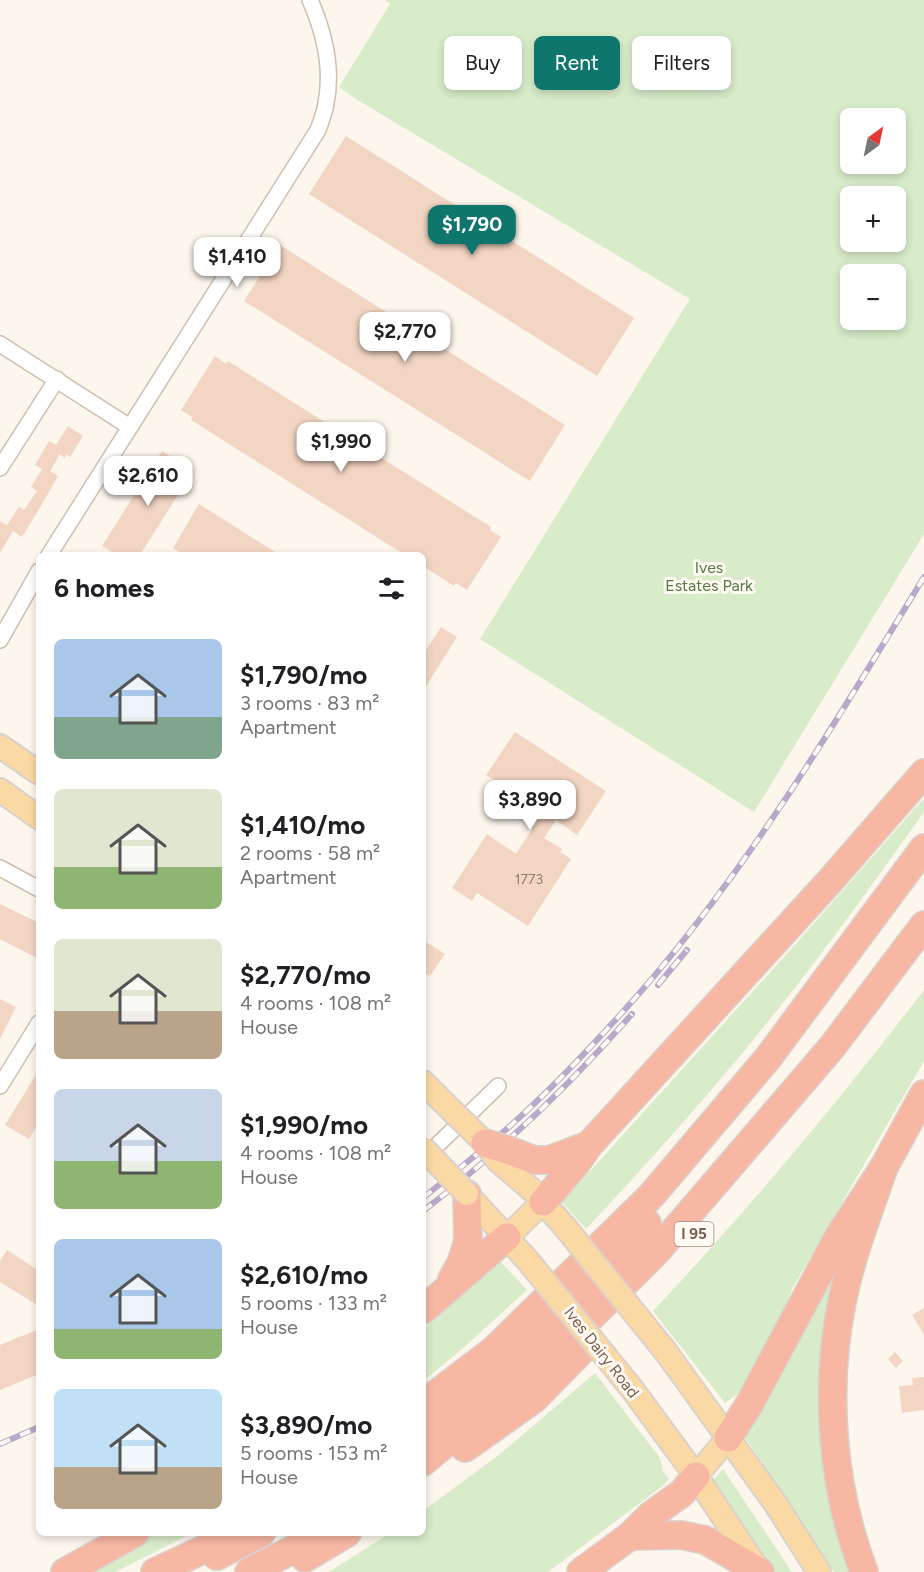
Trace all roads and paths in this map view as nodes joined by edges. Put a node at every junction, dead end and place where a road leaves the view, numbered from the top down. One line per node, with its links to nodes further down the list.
1 (310, 0): 4 (street)
2 (0, 344): 3 (street)
3 (57, 379): 4 (street); 5 (street)
4 (130, 427): 6 (street)
5 (0, 468)
6 (51, 552)
7 (36, 576): 8 (street)
8 (0, 640)
9 (0, 746): 10 (main road)
10 (36, 771)
11 (924, 773): 26 (highway)
12 (0, 790): 13 (main road)
13 (36, 816)
14 (924, 848): 36 (highway)
15 (0, 868): 17 (street)
16 (924, 878): 37 (highway)
17 (36, 887)
18 (924, 925): 39 (highway)
19 (924, 948): 41 (highway, I 95)
20 (36, 1028): 21 (street)
21 (0, 1086)
22 (498, 1086): 27 (street)
23 (429, 1088): 25 (main road, bridge)
24 (924, 1094): 29 (highway)
25 (485, 1143): 30 (highway, bridge)
26 (589, 1145): 30 (highway); 32 (highway)
27 (426, 1153)
28 (426, 1157): 31 (main road, Ives Dairy Road, bridge)
29 (884, 1167): 38 (highway); 56 (highway)
30 (525, 1168): 32 (main road)
31 (473, 1201): 33 (main road, Ives Dairy Road); 34 (highway)
32 (543, 1202): 33 (main road); 38 (main road, bridge)
33 (507, 1237): 34 (highway); 40 (main road, Ives Dairy Road, bridge)
34 (446, 1289): 35 (highway)
35 (426, 1307)
36 (426, 1402)
37 (426, 1427)
38 (728, 1438): 40 (main road); 55 (main road)
39 (426, 1460)
40 (696, 1476): 47 (highway); 54 (main road, Ives Dairy Road)
41 (426, 1477)
42 (130, 1536): 48 (highway)
43 (227, 1536): 49 (highway)
44 (255, 1536): 50 (highway)
45 (314, 1536): 51 (highway)
46 (342, 1536): 52 (highway)
47 (630, 1536): 53 (highway); 54 (highway)
48 (65, 1572)
49 (155, 1572)
50 (186, 1572)
51 (249, 1572)
52 (281, 1572)
53 (581, 1572)
54 (760, 1572)
55 (819, 1572)
56 (864, 1572)

